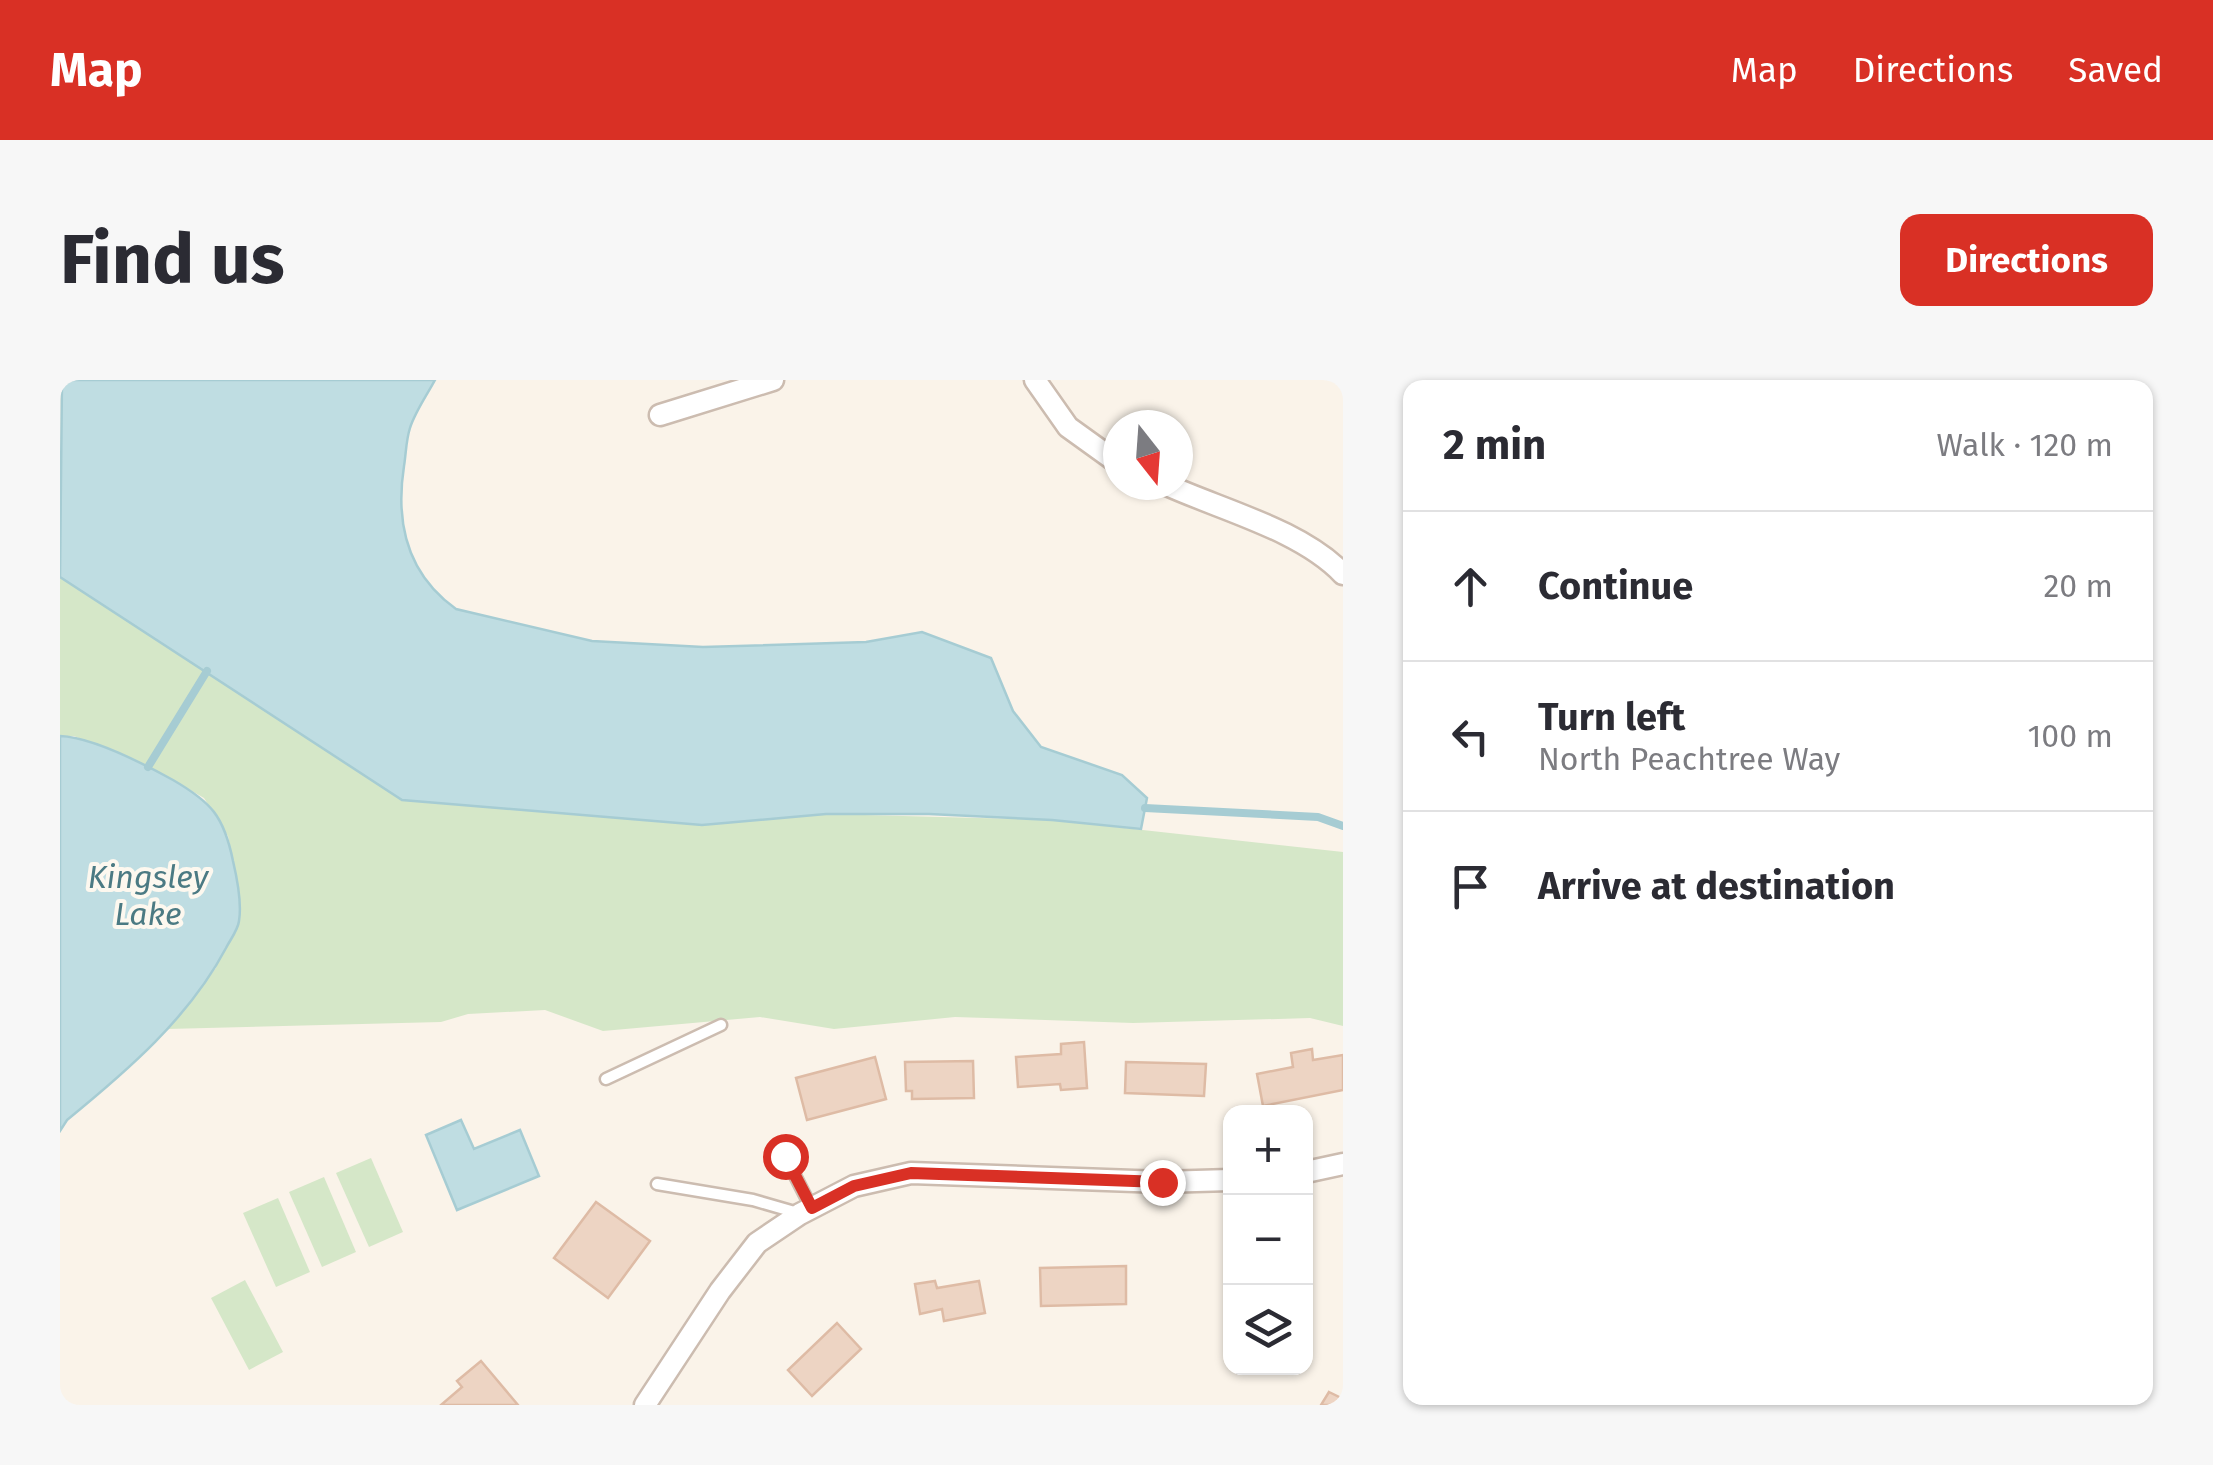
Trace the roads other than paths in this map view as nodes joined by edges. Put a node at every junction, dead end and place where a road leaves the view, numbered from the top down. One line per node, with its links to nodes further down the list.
1 (773, 380): 3 (street)
2 (1035, 380): 4 (street)
3 (660, 414)
4 (1103, 452)
5 (1193, 496): 6 (street)
6 (1343, 574)
7 (721, 1025): 8 (lane)
8 (606, 1079)
9 (785, 1156): 14 (lane)
10 (1343, 1164): 11 (street)
11 (1313, 1170)
12 (1223, 1180): 14 (street)
13 (657, 1184): 14 (lane)
14 (806, 1211): 15 (street)
15 (644, 1405)

